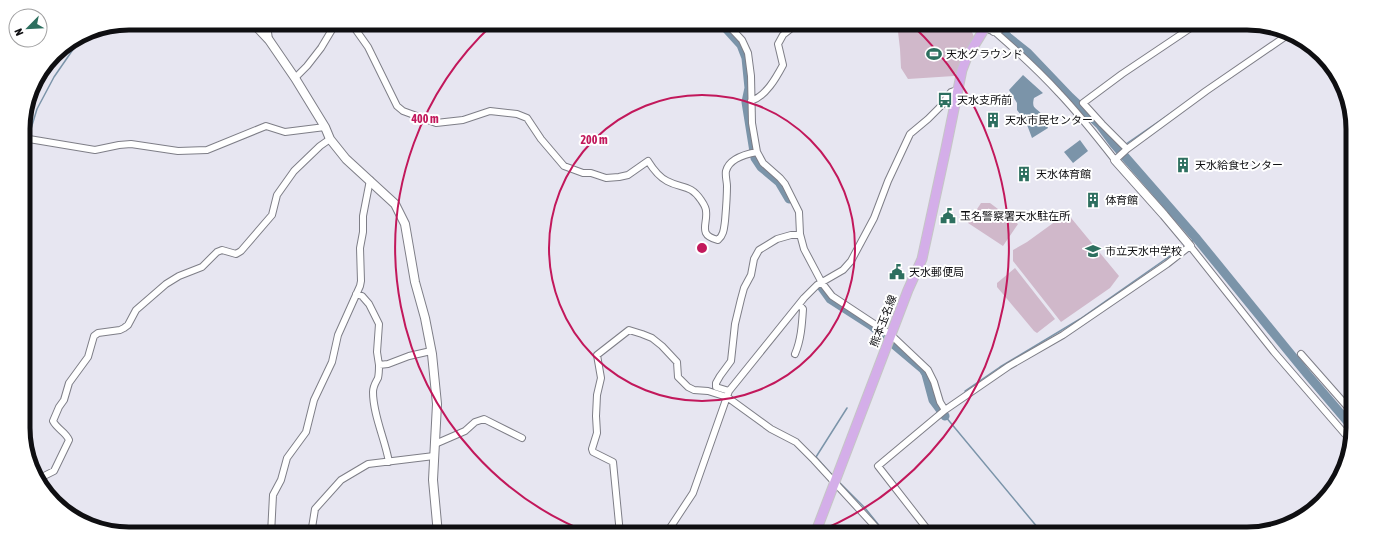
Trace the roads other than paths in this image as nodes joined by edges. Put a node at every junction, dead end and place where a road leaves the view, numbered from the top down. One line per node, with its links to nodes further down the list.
1 (260, 30): 11 (street)
2 (266, 30): 11 (street)
3 (332, 30): 12 (street)
4 (356, 30): 19 (street)
5 (733, 30): 14 (street)
6 (790, 30): 14 (street)
7 (984, 30): 13 (main road, 熊本玉名線)
8 (1004, 30): 20 (street)
9 (1187, 30): 18 (street)
10 (1284, 37): 18 (street)
11 (269, 40): 12 (street)
12 (294, 78): 15 (street)
13 (957, 90): 24 (street); 27 (main road, 熊本玉名線)
14 (751, 101): 19 (street)
15 (325, 127): 16 (street); 17 (street)
16 (30, 139)
17 (330, 139): 21 (street); 41 (street)
18 (1126, 149): 20 (street)
19 (756, 152): 22 (street)
20 (1116, 158): 23 (street)
21 (370, 180): 25 (street); 28 (street)
22 (799, 234): 24 (street); 32 (street)
23 (1190, 246): 34 (street); 35 (street)
24 (820, 284): 26 (street); 27 (street)
25 (356, 294): 31 (street); 42 (street)
26 (799, 304): 29 (street); 32 (street)
27 (889, 340): 34 (street); 40 (main road, 熊本玉名線)
28 (432, 351): 31 (street); 37 (street)
29 (795, 354)
30 (1301, 354): 33 (street)
31 (379, 365): 39 (street)
32 (728, 394): 40 (street); 45 (street); 46 (street)
33 (1346, 405)
34 (942, 412): 49 (street)
35 (1345, 435)
36 (522, 438): 37 (street)
37 (435, 444): 38 (street)
38 (434, 456): 39 (street); 44 (street)
39 (388, 462): 43 (street)
40 (836, 476): 47 (main road, 熊本玉名線); 48 (street)
41 (43, 477)
42 (271, 527)
43 (312, 527)
44 (437, 527)
45 (619, 527)
46 (671, 527)
47 (818, 527)
48 (876, 527)
49 (925, 527)

